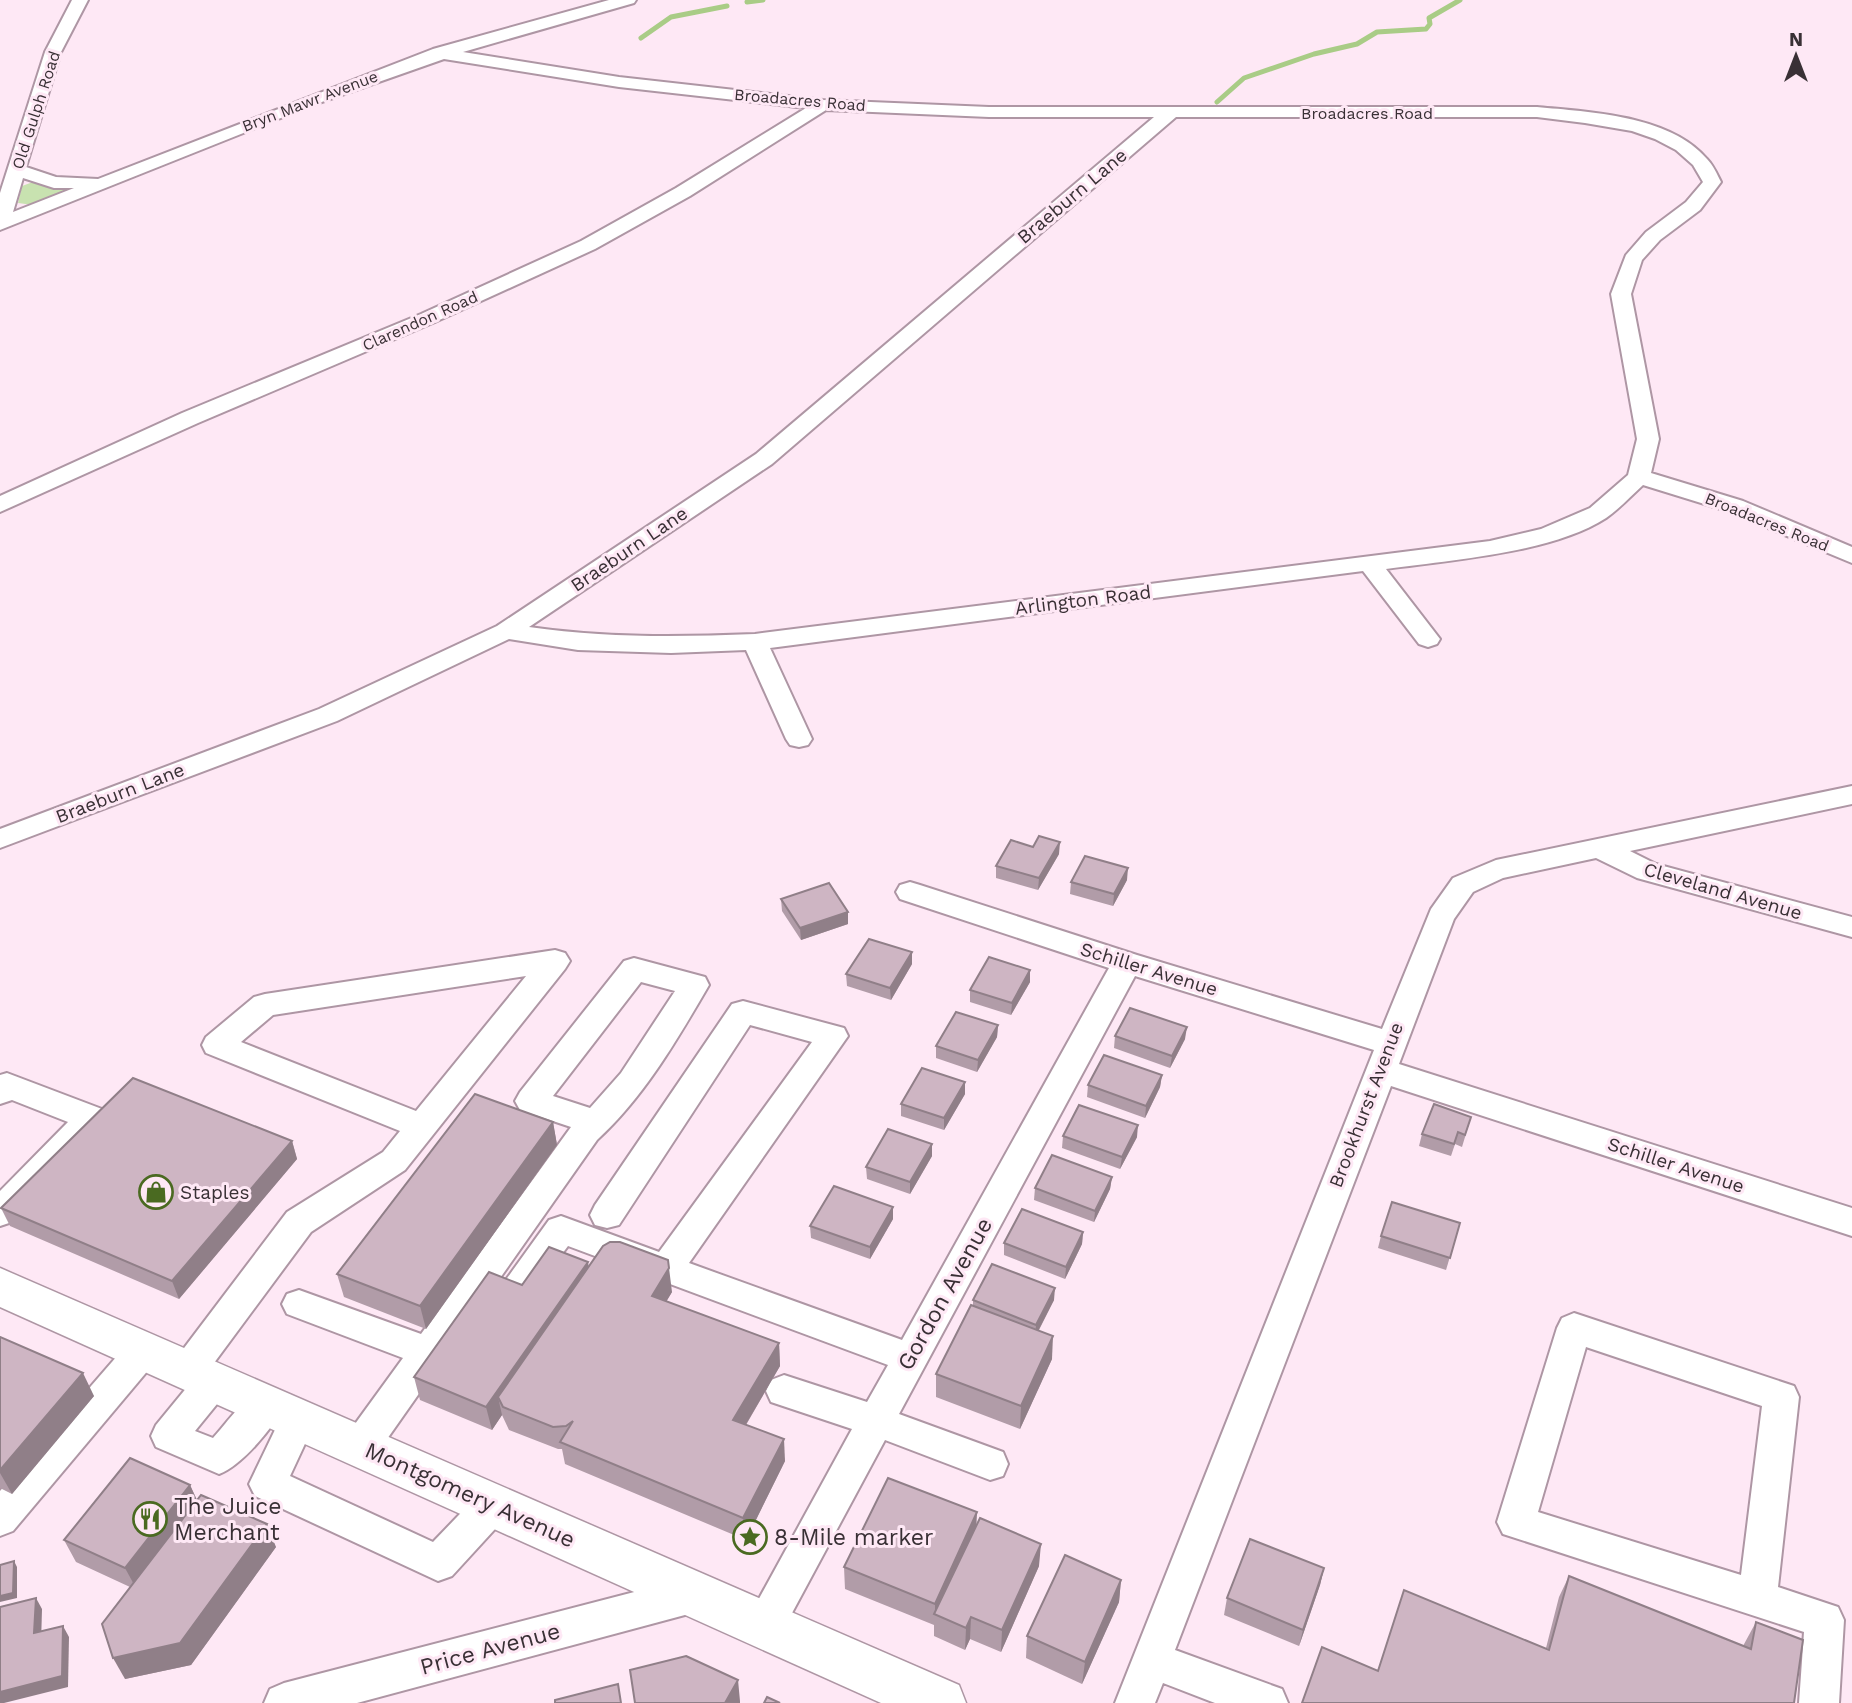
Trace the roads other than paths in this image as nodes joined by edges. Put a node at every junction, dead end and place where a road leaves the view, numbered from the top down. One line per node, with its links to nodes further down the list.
1 (80, 0): 6 (street, Old Gulph Road)
2 (628, 0): 3 (street, Bryn Mawr Avenue)
3 (439, 53): 4 (street, Broadacres Road); 7 (street, Bryn Mawr Avenue)
4 (823, 104): 5 (street, Broadacres Road); 10 (street, Clarendon Road)
5 (1170, 113): 9 (street, Broadacres Road); 13 (street, Braeburn Lane)
6 (17, 170): 7 (street); 8 (street, Old Gulph Road)
7 (106, 183): 8 (street, Bryn Mawr Avenue)
8 (0, 223)
9 (1639, 477): 11 (street, Broadacres Road); 12 (street, Arlington Road)
10 (0, 505)
11 (1852, 556)
12 (1369, 563): 14 (street); 15 (street, Arlington Road)
13 (506, 631): 15 (street, Arlington Road); 18 (street, Braeburn Lane)
14 (1428, 639)
15 (755, 642): 16 (street)
16 (799, 739)
17 (1852, 795): 19 (street, Brookhurst Avenue)
18 (0, 839)
19 (1596, 847): 21 (street, Cleveland Avenue); 23 (street, Brookhurst Avenue)
20 (910, 892): 22 (street, Schiller Avenue)
21 (1852, 927)
22 (1126, 963): 23 (street, Schiller Avenue); 36 (street, Gordon Avenue)
23 (1385, 1057): 29 (street, Schiller Avenue); 48 (street, Brookhurst Avenue)
24 (0, 1092): 27 (street)
25 (597, 1123): 25 (street); 35 (street)
26 (424, 1127): 26 (street); 37 (street)
27 (3, 1206)
28 (607, 1215): 30 (street)
29 (1852, 1222)
30 (666, 1269): 31 (street); 36 (street)
31 (517, 1288)
32 (1, 1289): 34 (main road, Montgomery Avenue)
33 (299, 1304): 35 (street)
34 (143, 1351): 37 (main road, Montgomery Avenue); 44 (street)
35 (428, 1352): 41 (street)
36 (910, 1358): 40 (street, Gordon Avenue)
37 (200, 1376): 39 (main road, Montgomery Avenue); 39 (street)
38 (784, 1391): 40 (street)
39 (282, 1413): 41 (main road, Montgomery Avenue); 43 (street)
40 (876, 1421): 42 (street); 47 (street, Gordon Avenue)
41 (360, 1447): 43 (main road, Montgomery Avenue)
42 (990, 1464)
43 (493, 1505): 45 (main road, Montgomery Avenue)
44 (0, 1519)
45 (696, 1594): 47 (main road, Montgomery Avenue); 49 (street, Price Avenue)
46 (1757, 1599): 46 (street); 54 (street)
47 (764, 1626): 50 (main road, Montgomery Avenue)
48 (1152, 1660): 52 (street, Brookhurst Avenue); 53 (street)
49 (373, 1691): 51 (street, Price Avenue)
50 (916, 1698)
51 (284, 1703)
52 (1135, 1703)
53 (1268, 1703)
54 (1819, 1703)

